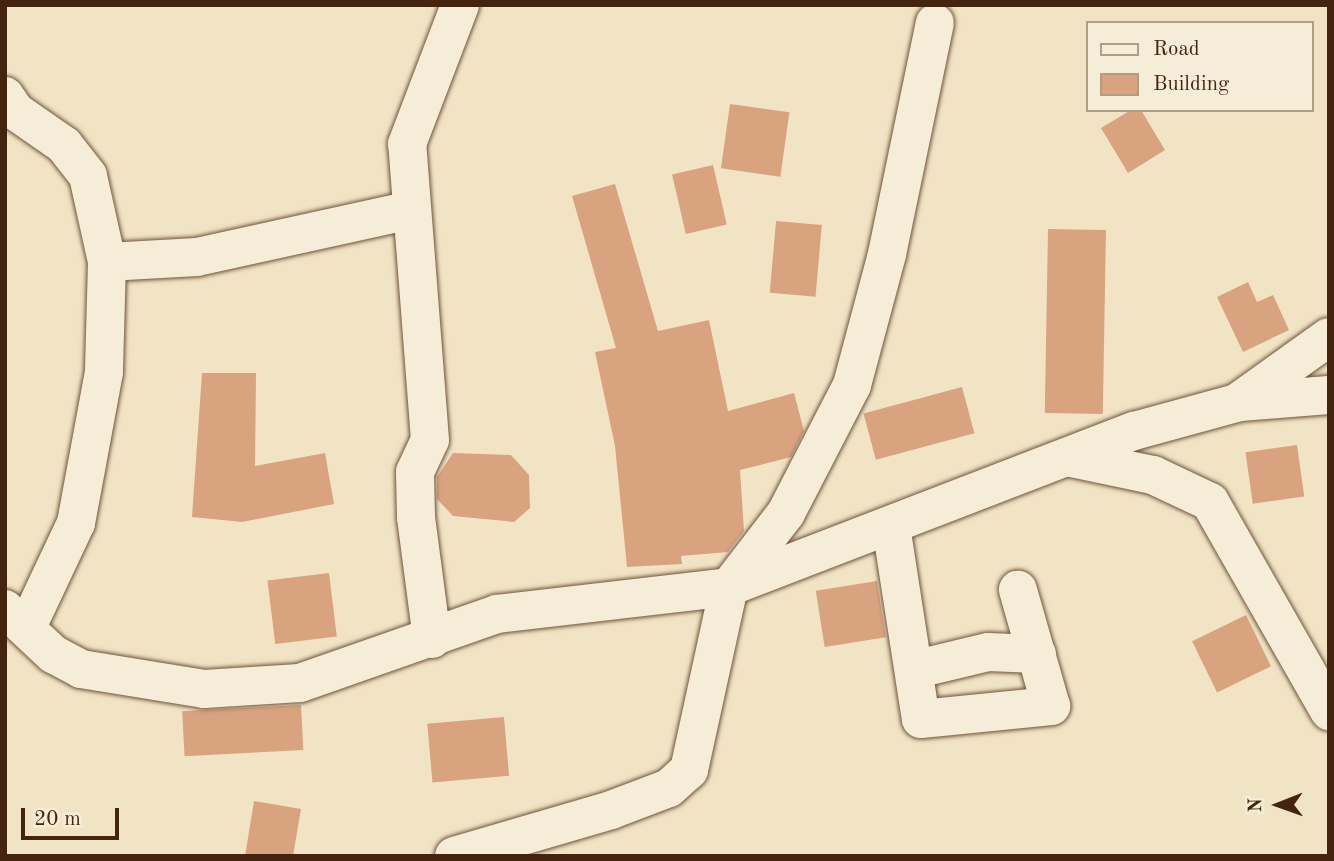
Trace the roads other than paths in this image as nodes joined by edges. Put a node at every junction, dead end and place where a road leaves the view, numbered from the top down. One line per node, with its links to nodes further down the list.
1 (460, 5): 4 (street)
2 (935, 23): 11 (street)
3 (5, 96): 5 (street)
4 (410, 211): 5 (street); 14 (street)
5 (107, 262): 13 (street)
6 (1329, 337): 8 (street)
7 (1329, 395): 8 (street)
8 (1240, 402): 9 (street)
9 (1072, 458): 10 (street); 17 (street)
10 (891, 526): 11 (street); 16 (street)
11 (729, 587): 14 (street); 18 (street)
12 (1018, 590): 15 (street)
13 (16, 617): 14 (street)
14 (432, 639)
15 (1037, 654): 16 (street); 16 (street)
16 (918, 669)
17 (1329, 711)
18 (454, 856)

